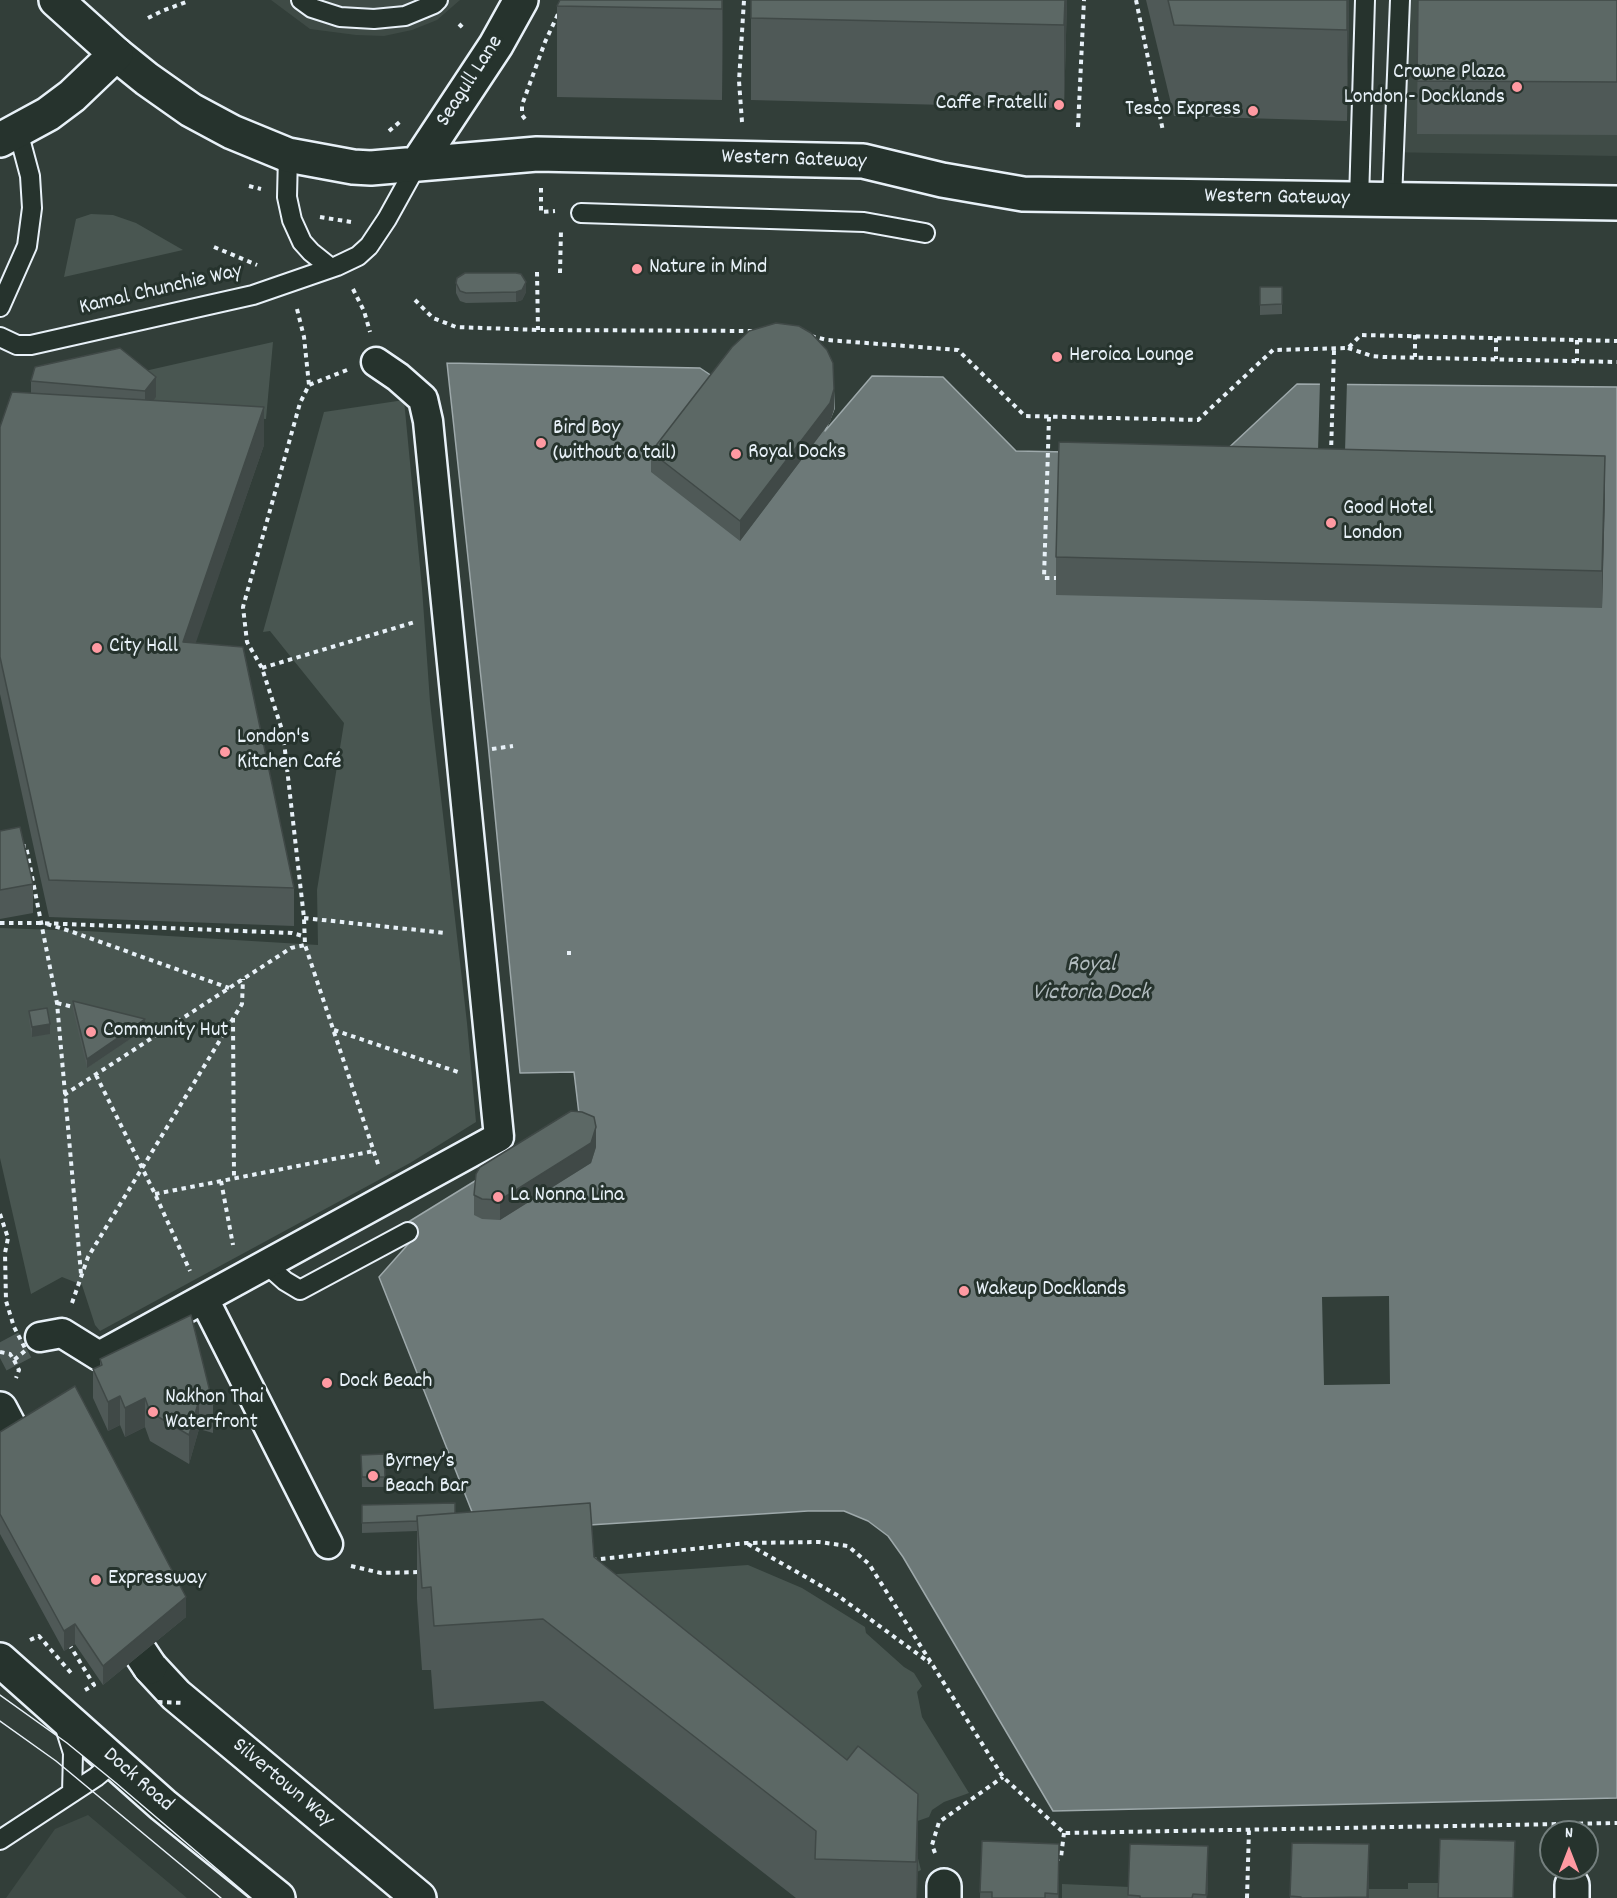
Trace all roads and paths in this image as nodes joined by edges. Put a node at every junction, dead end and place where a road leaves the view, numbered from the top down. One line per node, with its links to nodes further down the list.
1 (56, 0): 13 (street, Western Gateway)
2 (301, 0): 3 (lane)
3 (438, 0)
4 (521, 0): 22 (street, Seagull Lane)
5 (744, 0): 16 (path)
6 (1084, 0): 17 (path)
7 (1136, 0): 18 (path)
8 (1365, 0): 24 (lane)
9 (1400, 0): 25 (lane)
10 (186, 2): 12 (path)
11 (560, 9): 14 (path, Seagull Lane)
12 (148, 18)
13 (116, 54): 19 (street); 21 (street, Western Gateway)
14 (522, 115)
15 (405, 118): 20 (path)
16 (742, 123)
17 (1078, 127)
18 (1164, 131)
19 (9, 135): 39 (lane)
20 (382, 136)
21 (288, 155): 22 (street, Western Gateway); 35 (lane)
22 (418, 163): 24 (street, Western Gateway); 35 (lane, Kamal Chunchie Way)
23 (541, 188): 27 (path)
24 (1359, 200): 25 (street, Western Gateway)
25 (1392, 200): 26 (street, Western Gateway)
26 (1617, 203)
27 (555, 211)
28 (581, 213): 32 (lane)
29 (318, 217): 30 (path)
30 (359, 223)
31 (561, 224): 37 (path)
32 (925, 233)
33 (214, 247): 34 (path)
34 (258, 265)
35 (332, 268): 45 (lane, Kamal Chunchie Way)
36 (537, 272): 41 (path)
37 (560, 273)
38 (415, 300): 41 (path)
39 (0, 307)
40 (300, 321): 58 (path)
41 (538, 330): 42 (path)
42 (758, 332)
43 (804, 334): 47 (path)
44 (1415, 335): 46 (path); 51 (path); 53 (path)
45 (0, 337)
46 (1496, 338): 48 (path); 54 (path)
47 (827, 340): 50 (path); 59 (path)
48 (1577, 340): 49 (path); 55 (path)
49 (1617, 341)
50 (821, 348)
51 (1348, 348): 52 (path); 53 (path)
52 (1334, 350): 59 (path); 60 (path)
53 (1415, 357): 54 (path)
54 (1496, 359): 55 (path)
55 (1577, 361): 57 (path)
56 (376, 362): 58 (path); 95 (street)
57 (1617, 362)
58 (309, 385): 63 (path)
59 (1049, 417): 61 (path)
60 (1331, 463)
61 (1062, 578)
62 (424, 619): 65 (path)
63 (247, 642): 64 (path); 65 (path)
64 (241, 649)
65 (262, 668): 69 (path)
66 (513, 746): 67 (path)
67 (507, 747)
68 (18, 846): 71 (path)
69 (304, 918): 72 (path); 73 (path)
70 (0, 923): 71 (path)
71 (40, 923): 73 (path); 76 (path); 77 (path)
72 (456, 935)
73 (303, 936): 74 (path)
74 (305, 945): 75 (path); 81 (path)
75 (243, 979): 76 (path); 79 (path)
76 (229, 988): 82 (path)
77 (57, 1003): 78 (path); 85 (path)
78 (82, 1009)
79 (233, 1017): 88 (path); 89 (path)
80 (133, 1023): 82 (path)
81 (333, 1030): 84 (path); 86 (path)
82 (164, 1031): 83 (path)
83 (95, 1075): 85 (path); 88 (path)
84 (469, 1076)
85 (64, 1095): 88 (path)
86 (374, 1151): 87 (path); 89 (path)
87 (380, 1168)
88 (142, 1169): 91 (path)
89 (234, 1179): 90 (path)
90 (221, 1181): 91 (path); 94 (path)
91 (155, 1194): 96 (path)
92 (0, 1214): 98 (path, bridge)
93 (408, 1232): 95 (lane)
94 (234, 1246)
95 (266, 1264): 96 (street)
96 (199, 1289): 97 (street); 102 (street)
97 (40, 1337)
98 (0, 1352)
99 (0, 1409): 100 (street)
100 (43, 1488)
101 (746, 1543): 103 (path); 110 (path); 110 (path)
102 (328, 1544)
103 (590, 1560)
104 (351, 1566): 105 (path)
105 (426, 1572)
106 (99, 1588): 126 (street, Silvertown Way, bridge)
107 (65, 1637): 112 (path)
108 (29, 1641): 111 (path)
109 (0, 1660): 113 (street, Dock Road)
110 (933, 1665): 115 (path)
111 (65, 1667)
112 (83, 1686)
113 (61, 1715): 114 (street, Dock Road); 116 (lane)
114 (114, 1762): 116 (lane); 125 (street, Dock Road)
115 (1003, 1777): 121 (path); 124 (path)
116 (72, 1793): 122 (lane)
117 (1599, 1823): 118 (path)
118 (1617, 1823)
119 (1539, 1824): 120 (path)
120 (1248, 1829): 121 (path); 127 (path)
121 (1064, 1833): 123 (path)
122 (0, 1840)
123 (1053, 1862)
124 (944, 1892)
125 (278, 1898)
126 (419, 1898)
127 (1248, 1898)

